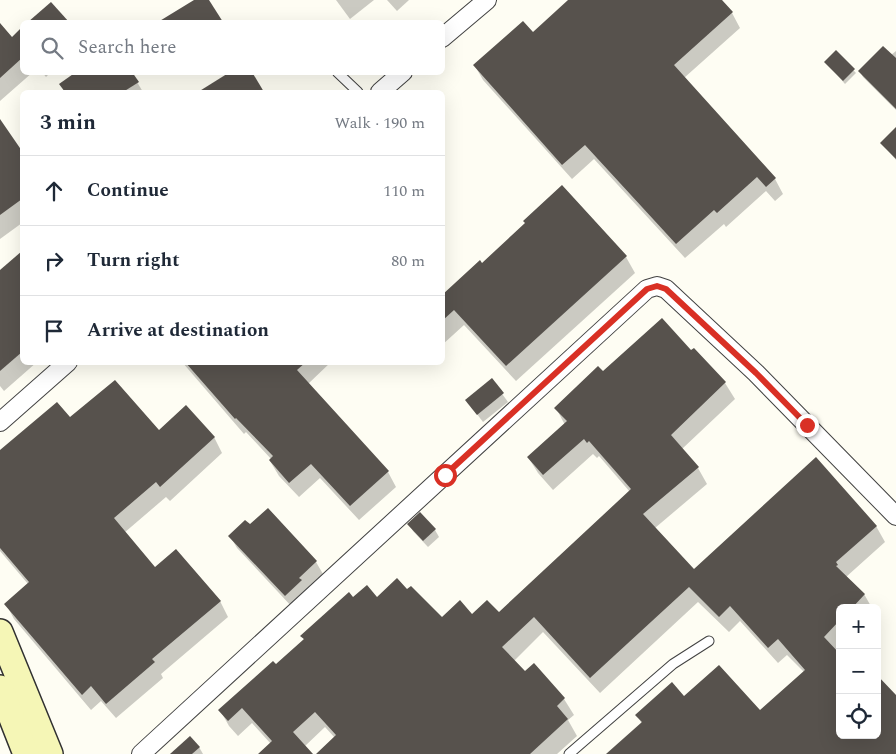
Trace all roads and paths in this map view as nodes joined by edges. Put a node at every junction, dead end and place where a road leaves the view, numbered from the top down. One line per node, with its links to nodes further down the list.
1 (486, 0): 2 (street)
2 (445, 35)
3 (340, 75): 5 (lane)
4 (400, 75): 6 (street)
5 (356, 90)
6 (382, 90)
7 (65, 365): 8 (street)
8 (0, 422)
9 (896, 516): 15 (street)
10 (0, 632): 14 (street)
11 (708, 641): 16 (lane)
12 (0, 688): 13 (street)
13 (26, 754)
14 (50, 754)
15 (141, 754)
16 (569, 754)

